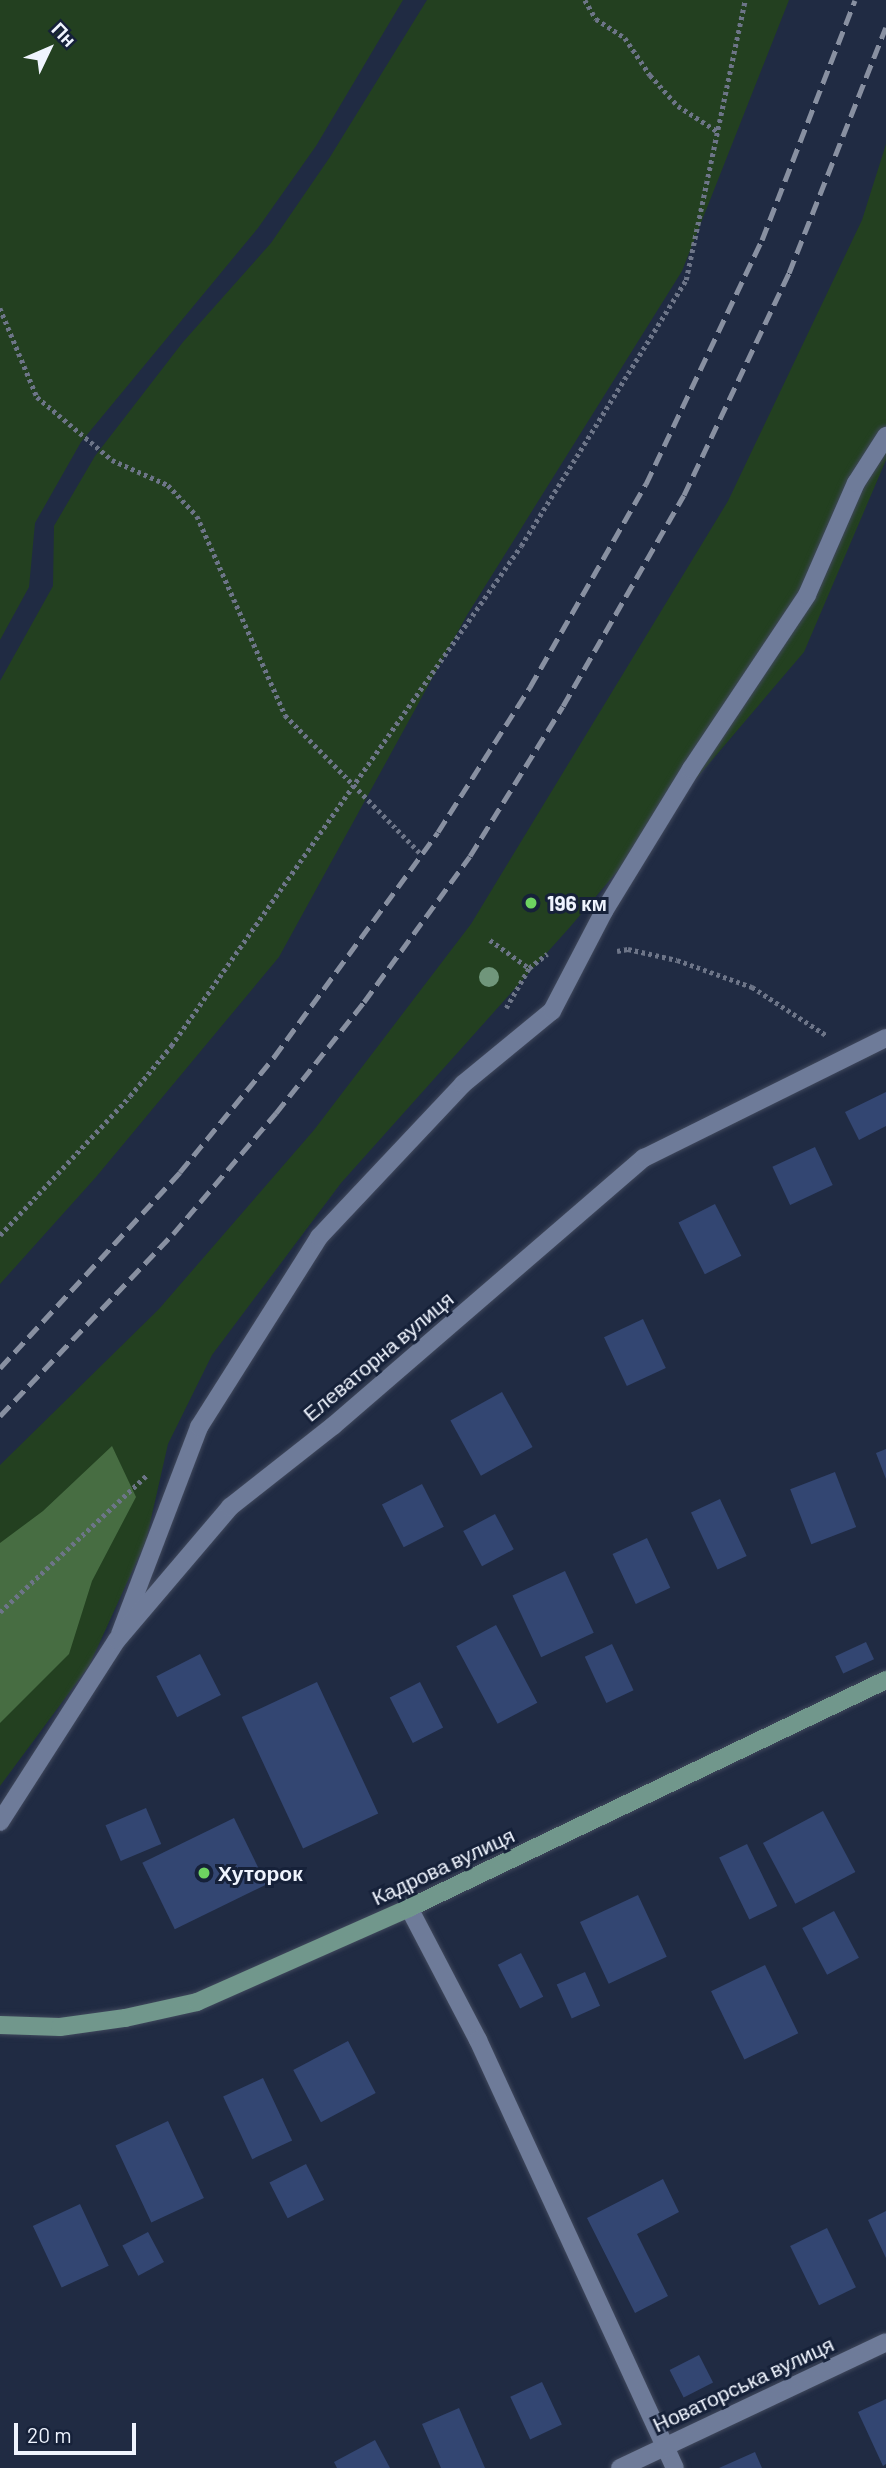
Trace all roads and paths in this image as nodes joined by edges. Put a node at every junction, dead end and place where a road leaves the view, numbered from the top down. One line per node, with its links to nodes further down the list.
1 (585, 0): 3 (path)
2 (746, 0): 3 (path)
3 (717, 131): 6 (path)
4 (0, 308): 6 (path)
5 (886, 436): 9 (street)
6 (354, 785): 7 (path); 13 (path)
7 (422, 855)
8 (490, 940): 10 (path)
9 (581, 955): 12 (path); 16 (street)
10 (529, 968)
11 (886, 1038): 12 (street, Елеваторна вулиця)
12 (855, 1053): 16 (street, Елеваторна вулиця)
13 (0, 1235)
14 (149, 1473): 15 (path)
15 (0, 1612)
16 (117, 1640): 18 (street, Елеваторна вулиця)
17 (886, 1681): 19 (street, Кадрова вулиця)
18 (0, 1822)
19 (409, 1908): 20 (street, Кадрова вулиця); 22 (street)
20 (0, 2025)
21 (886, 2342): 22 (street, Новаторська вулиця)
22 (665, 2446): 23 (street, Новаторська вулиця); 24 (street)
23 (620, 2468)
24 (675, 2468)

